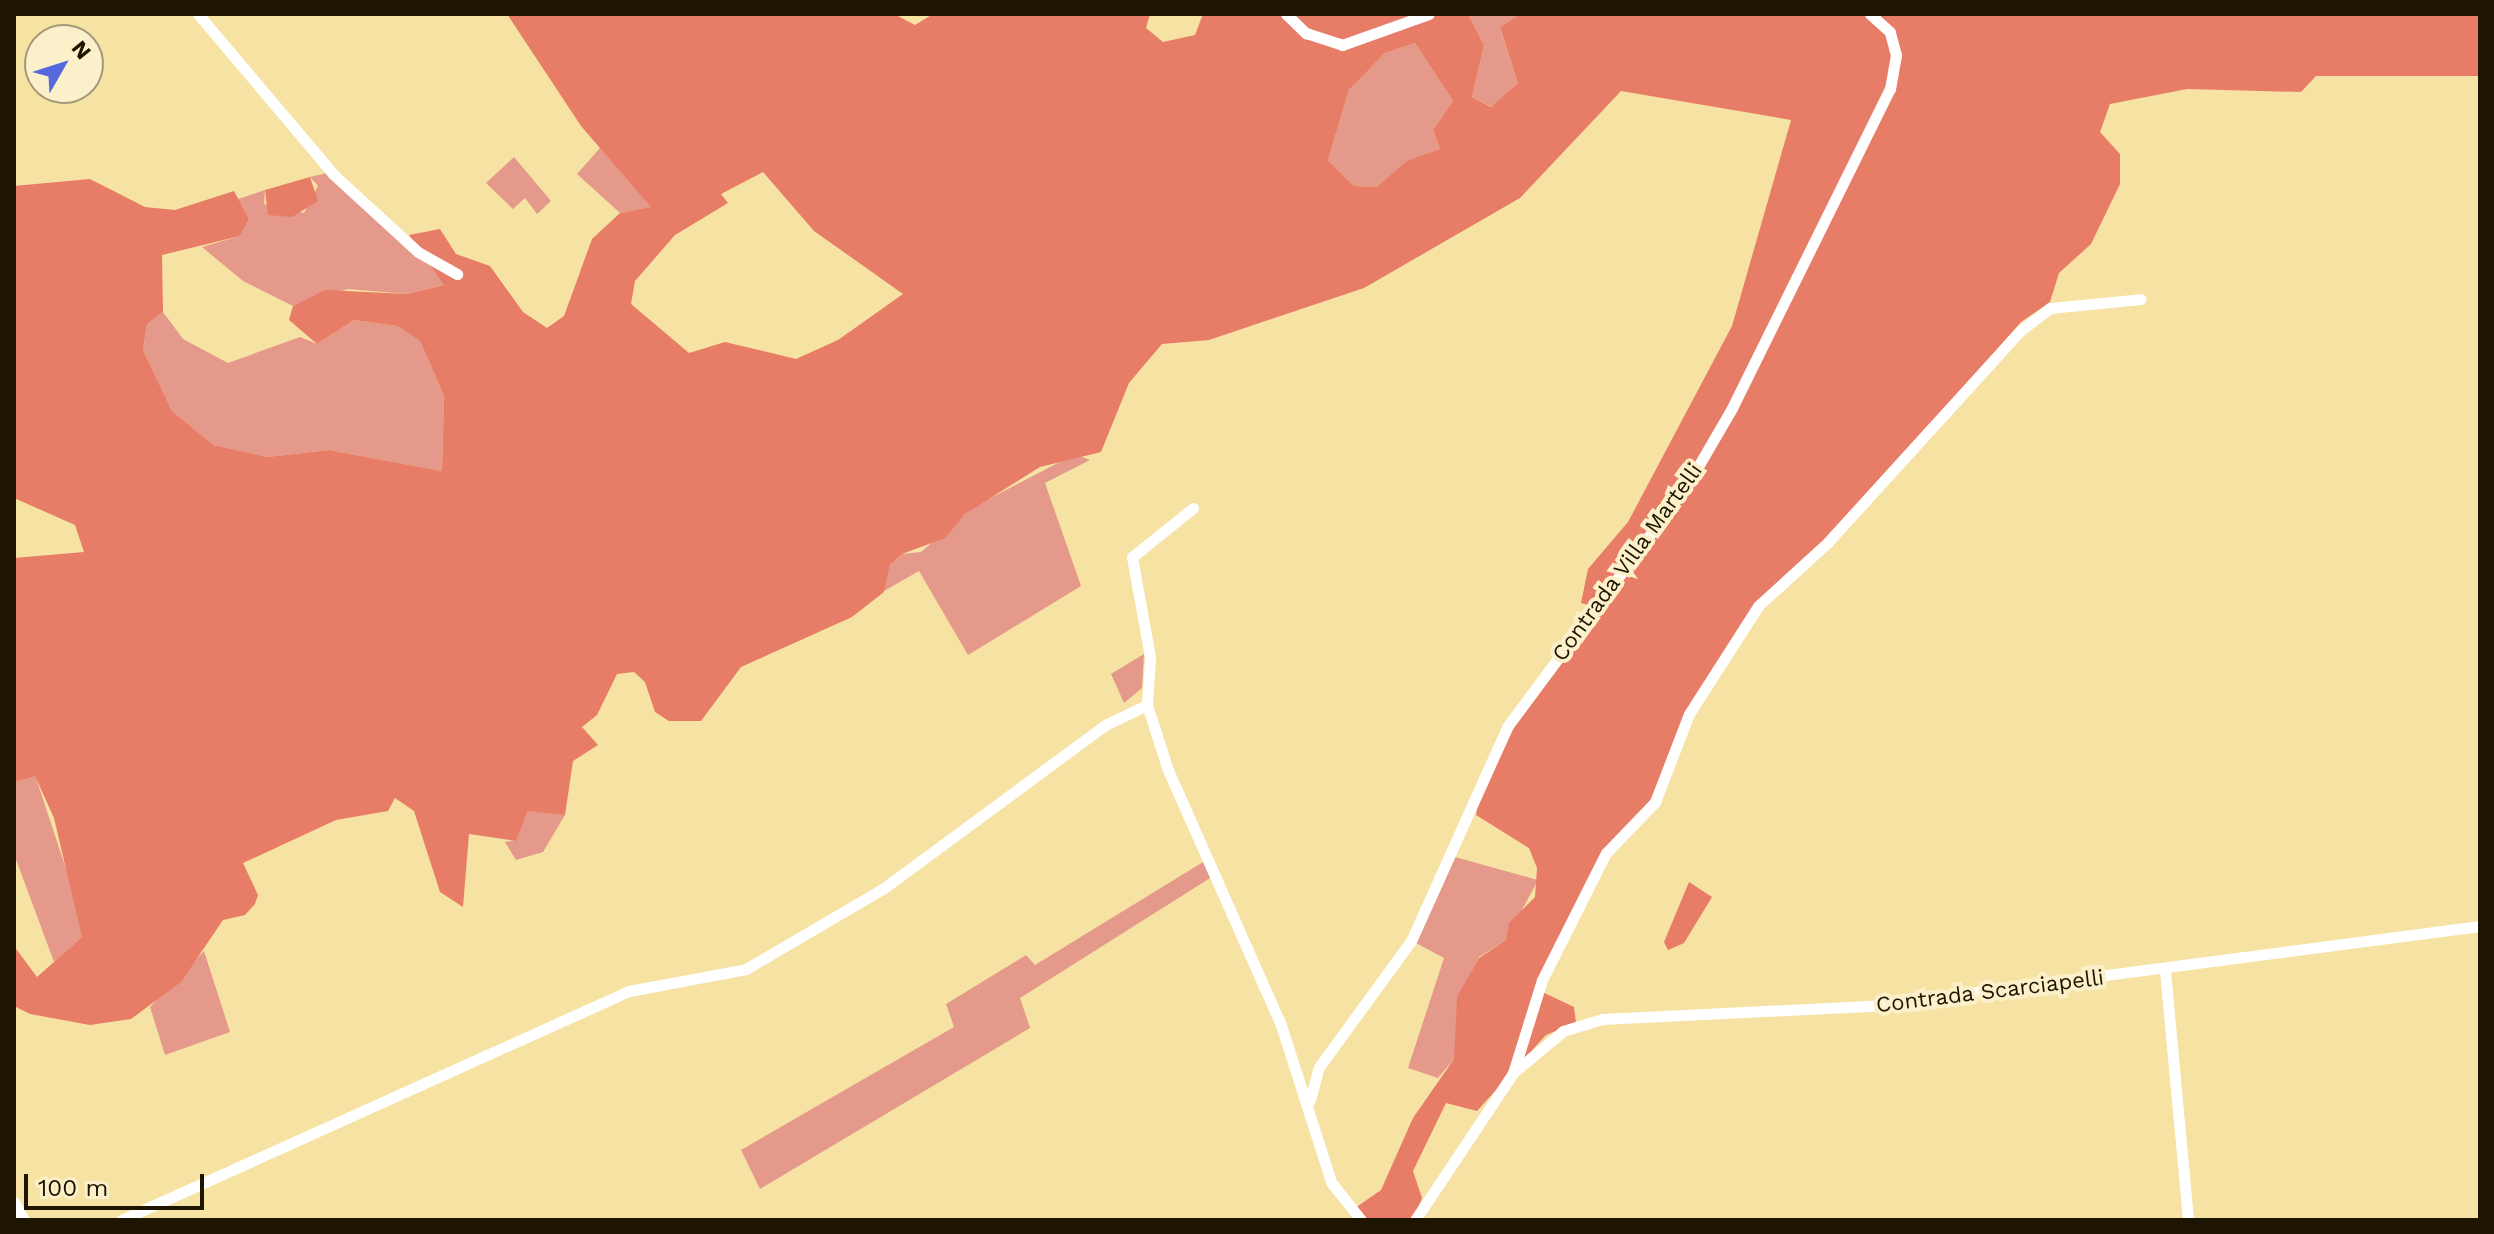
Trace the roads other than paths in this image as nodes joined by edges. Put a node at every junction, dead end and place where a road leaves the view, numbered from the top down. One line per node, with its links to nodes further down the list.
1 (198, 14): 5 (street)
2 (1286, 14): 3 (street)
3 (1429, 14)
4 (1870, 14): 12 (street, Contrada Villa Martelli)
5 (457, 274)
6 (2141, 299): 11 (street)
7 (1193, 508): 8 (street)
8 (1147, 705): 12 (street); 15 (street)
9 (2480, 926): 10 (street, Contrada Scarciapelli)
10 (2165, 971): 11 (street, Contrada Scarciapelli); 18 (street)
11 (1513, 1073): 17 (street)
12 (1310, 1100): 16 (street)
13 (14, 1202): 14 (street)
14 (24, 1220)
15 (121, 1220)
16 (1361, 1220)
17 (1415, 1220)
18 (2188, 1220)

